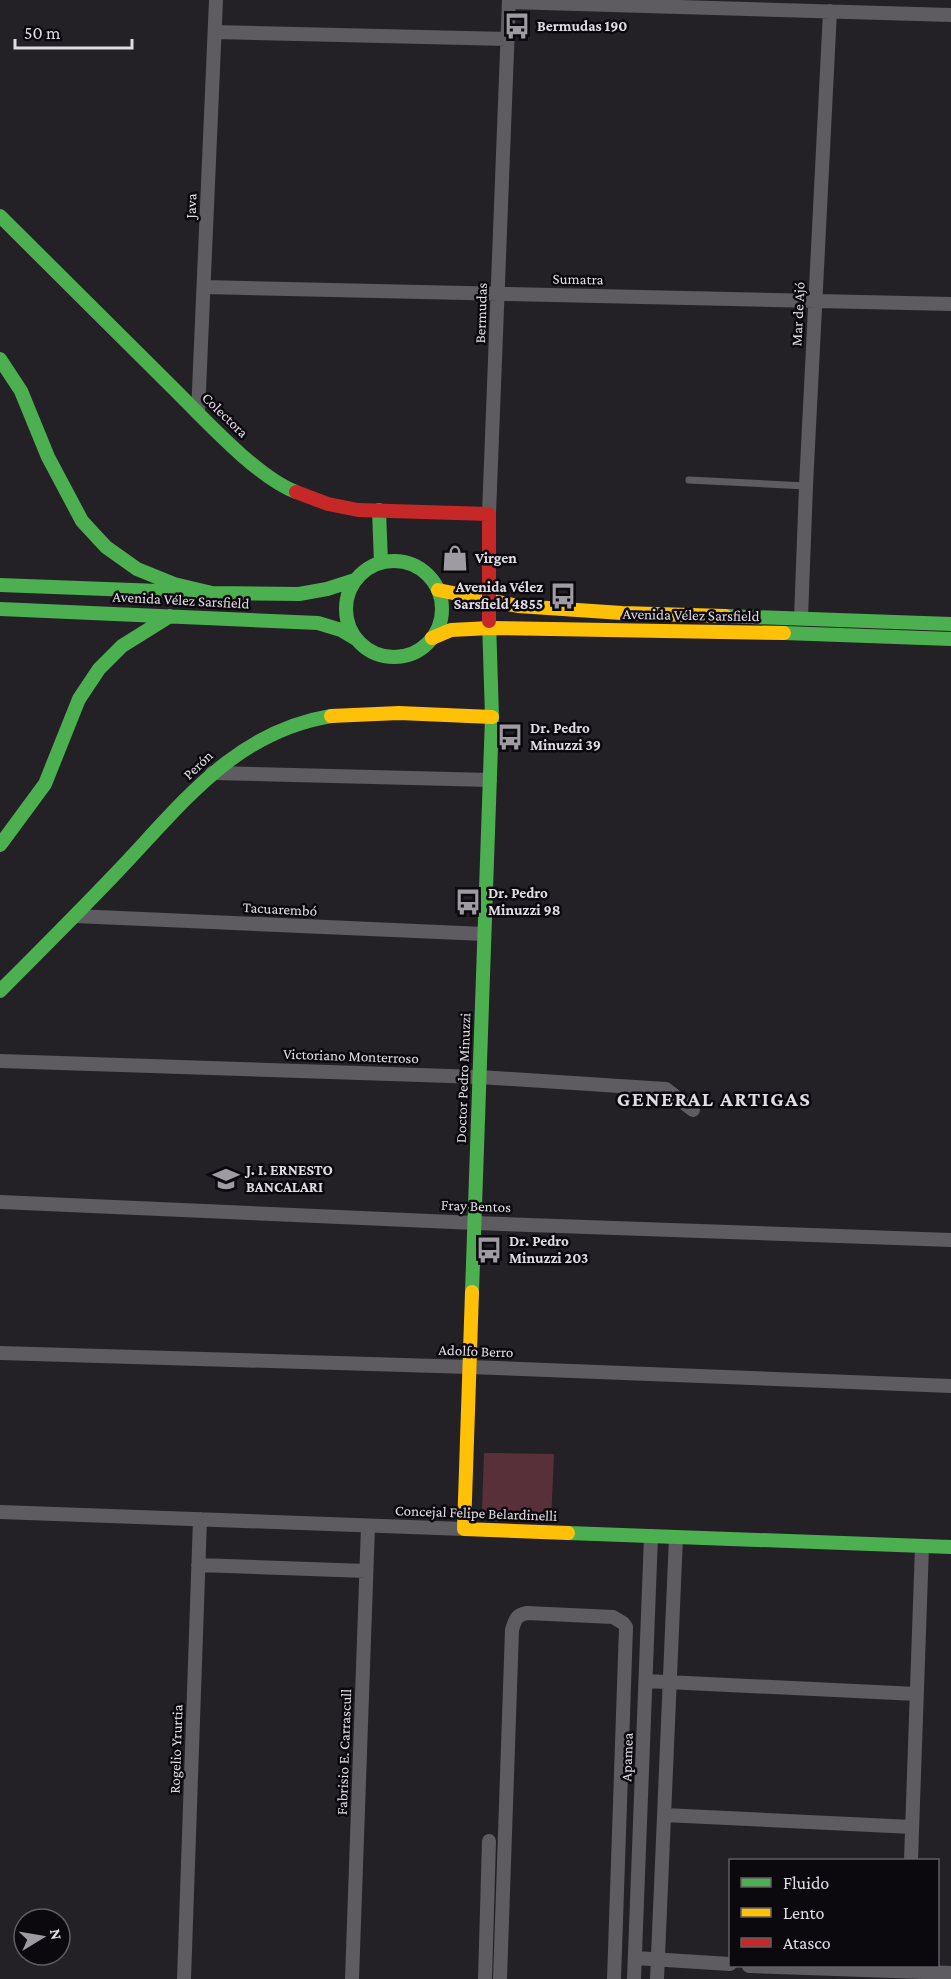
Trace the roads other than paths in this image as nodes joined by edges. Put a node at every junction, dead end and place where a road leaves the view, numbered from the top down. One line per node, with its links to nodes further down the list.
1 (216, 0): 6 (street, Java)
2 (509, 1): 3 (street); 7 (street, Bermudas)
3 (739, 4): 4 (street)
4 (830, 11): 5 (street); 11 (street, Mar de Ajó)
5 (951, 15)
6 (215, 32): 7 (street); 9 (street, Java)
7 (508, 39): 10 (street, Bermudas)
8 (0, 216): 14 (main road, Colectora)
9 (204, 287): 10 (street, Sumatra); 14 (street, Java)
10 (498, 293): 11 (street, Sumatra); 18 (street, Bermudas)
11 (816, 301): 12 (street, Sumatra); 16 (street, Mar de Ajó)
12 (951, 304)
13 (0, 359): 23 (main road)
14 (198, 412): 17 (main road, Colectora)
15 (689, 480): 16 (lane)
16 (806, 486): 27 (street, Mar de Ajó)
17 (379, 510): 18 (main road, Colectora); 19 (main road)
18 (489, 514): 24 (main road, Bermudas)
19 (381, 562): 20 (main road); 22 (main road)
20 (355, 580): 23 (main road, Avenida Vélez Sarsfield); 31 (main road)
21 (0, 585): 23 (main road, Avenida Vélez Sarsfield)
22 (438, 590): 24 (main road, Avenida Vélez Sarsfield); 30 (main road)
23 (212, 593)
24 (488, 601): 27 (main road, Avenida Vélez Sarsfield); 29 (main road, Bermudas)
25 (0, 609): 26 (main road, Avenida Vélez Sarsfield)
26 (170, 616): 31 (main road, Avenida Vélez Sarsfield); 36 (main road)
27 (801, 618): 28 (main road, Avenida Vélez Sarsfield)
28 (951, 624)
29 (490, 628): 30 (main road, Avenida Vélez Sarsfield); 32 (main road, Avenida Vélez Sarsfield); 33 (main road, Doctor Pedro Minuzzi)
30 (432, 638): 31 (main road)
31 (356, 639)
32 (951, 639)
33 (492, 717): 34 (main road, Perón); 35 (main road, Doctor Pedro Minuzzi)
34 (212, 773): 35 (street); 37 (main road, Perón)
35 (490, 780): 38 (main road, Doctor Pedro Minuzzi)
36 (0, 845)
37 (75, 916): 38 (street, Tacuarembó); 39 (main road, Perón)
38 (484, 934): 41 (main road, Doctor Pedro Minuzzi)
39 (0, 991)
40 (0, 1061): 41 (street, Victoriano Monterroso)
41 (480, 1077): 42 (street, Victoriano Monterroso); 44 (main road, Doctor Pedro Minuzzi)
42 (693, 1110)
43 (0, 1202): 44 (street, Fray Bentos)
44 (475, 1223): 45 (street, Fray Bentos); 47 (main road, Doctor Pedro Minuzzi)
45 (951, 1239)
46 (0, 1353): 47 (street, Adolfo Berro)
47 (470, 1367): 48 (street, Adolfo Berro); 52 (main road, Doctor Pedro Minuzzi)
48 (951, 1386)
49 (0, 1512): 50 (street, Concejal Felipe Belardinelli)
50 (200, 1519): 51 (street, Concejal Felipe Belardinelli); 57 (street, Rogelio Yrurtia)
51 (368, 1526): 52 (street, Concejal Felipe Belardinelli); 58 (street, Fabrisio E. Carrascull)
52 (464, 1529): 53 (main road, Concejal Felipe Belardinelli)
53 (651, 1536): 54 (main road, Concejal Felipe Belardinelli); 59 (street, Apamea)
54 (676, 1537): 55 (main road, Concejal Felipe Belardinelli); 60 (street)
55 (922, 1546): 56 (main road, Concejal Felipe Belardinelli); 61 (street)
56 (951, 1547)
57 (198, 1565): 58 (street); 72 (street, Rogelio Yrurtia)
58 (366, 1571): 73 (street, Fabrisio E. Carrascull)
59 (646, 1682): 60 (street); 66 (street, Apamea)
60 (670, 1683): 61 (street); 62 (street)
61 (917, 1694): 63 (street)
62 (664, 1815): 63 (street); 67 (street)
63 (912, 1827): 65 (street)
64 (489, 1841): 74 (street)
65 (911, 1859)
66 (635, 1958): 67 (street); 77 (street, Apamea)
67 (658, 1960): 68 (street); 78 (street)
68 (729, 1964)
69 (907, 1972): 70 (street); 71 (street)
70 (764, 1973)
71 (951, 1973)
72 (184, 1979)
73 (352, 1979)
74 (485, 1979)
75 (500, 1979): 76 (street)
76 (614, 1979)
77 (634, 1979)
78 (657, 1979)

